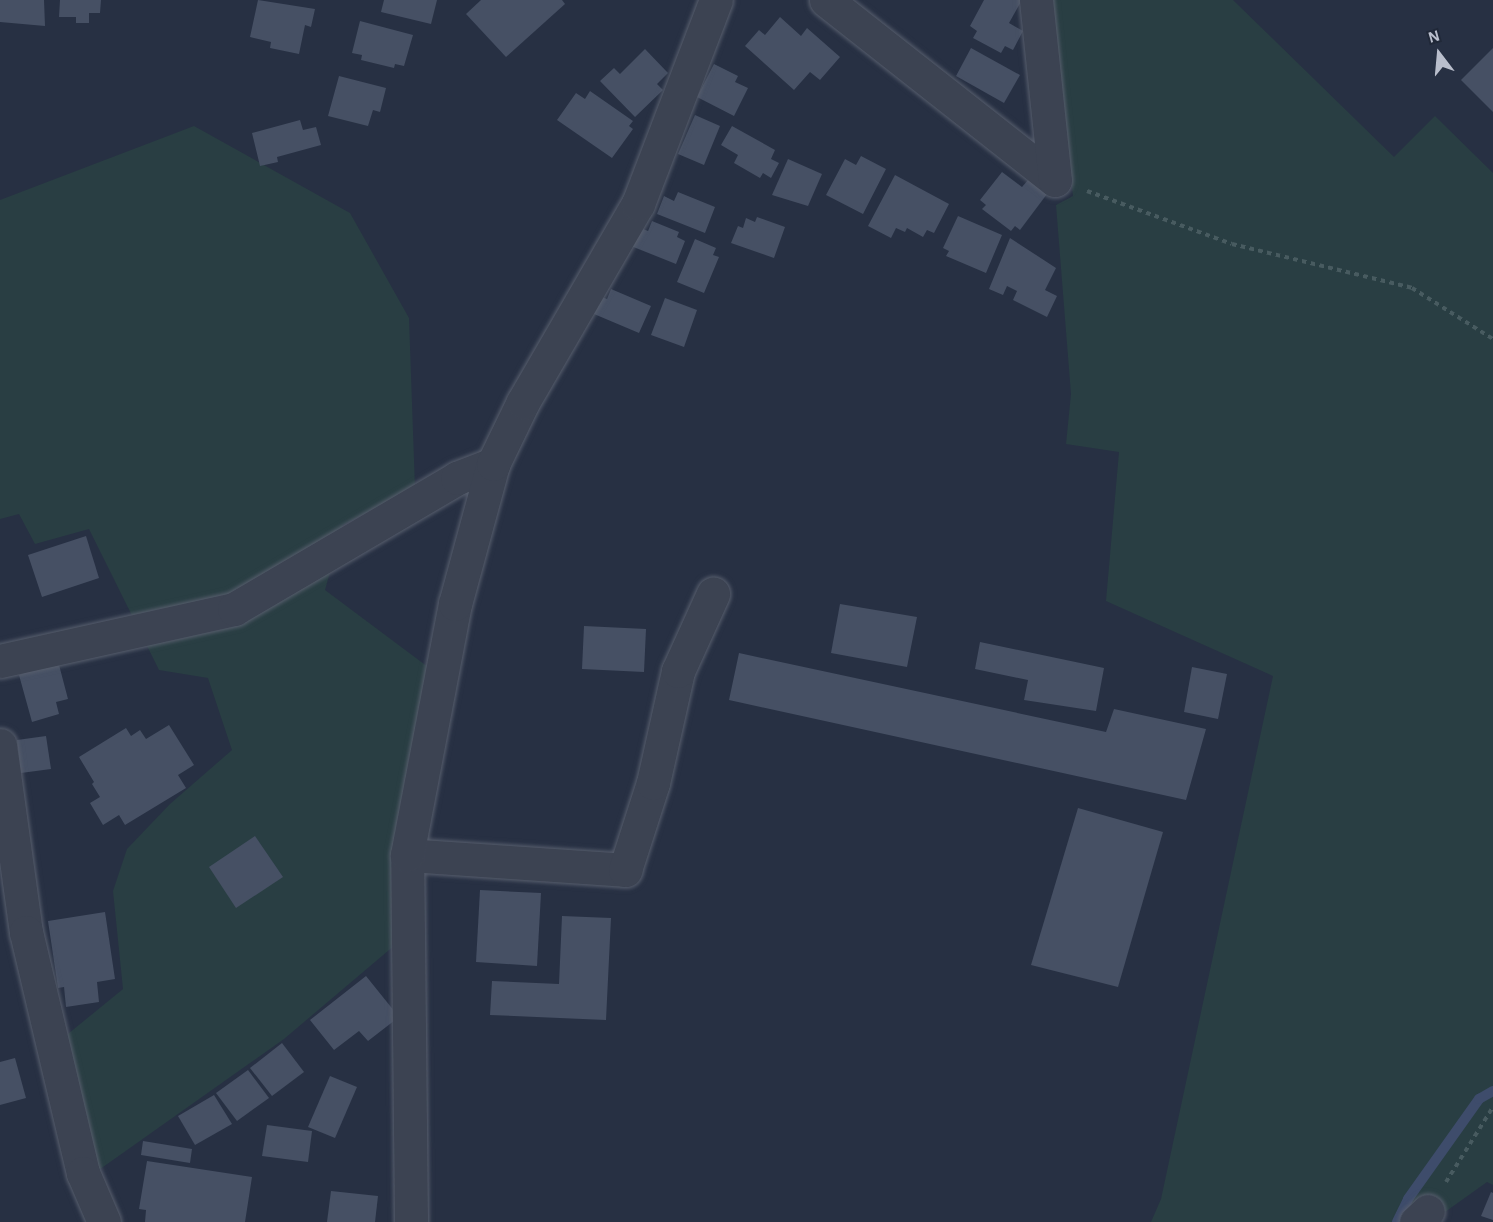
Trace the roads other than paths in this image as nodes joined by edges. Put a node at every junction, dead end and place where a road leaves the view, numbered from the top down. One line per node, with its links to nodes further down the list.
1 (716, 0): 4 (street)
2 (826, 0): 3 (street)
3 (1036, 0)
4 (493, 464): 6 (street); 8 (street)
5 (712, 594): 8 (street)
6 (0, 661)
7 (0, 745): 9 (street)
8 (407, 855): 11 (street)
9 (13, 934): 10 (street)
10 (104, 1222)
11 (411, 1222)

